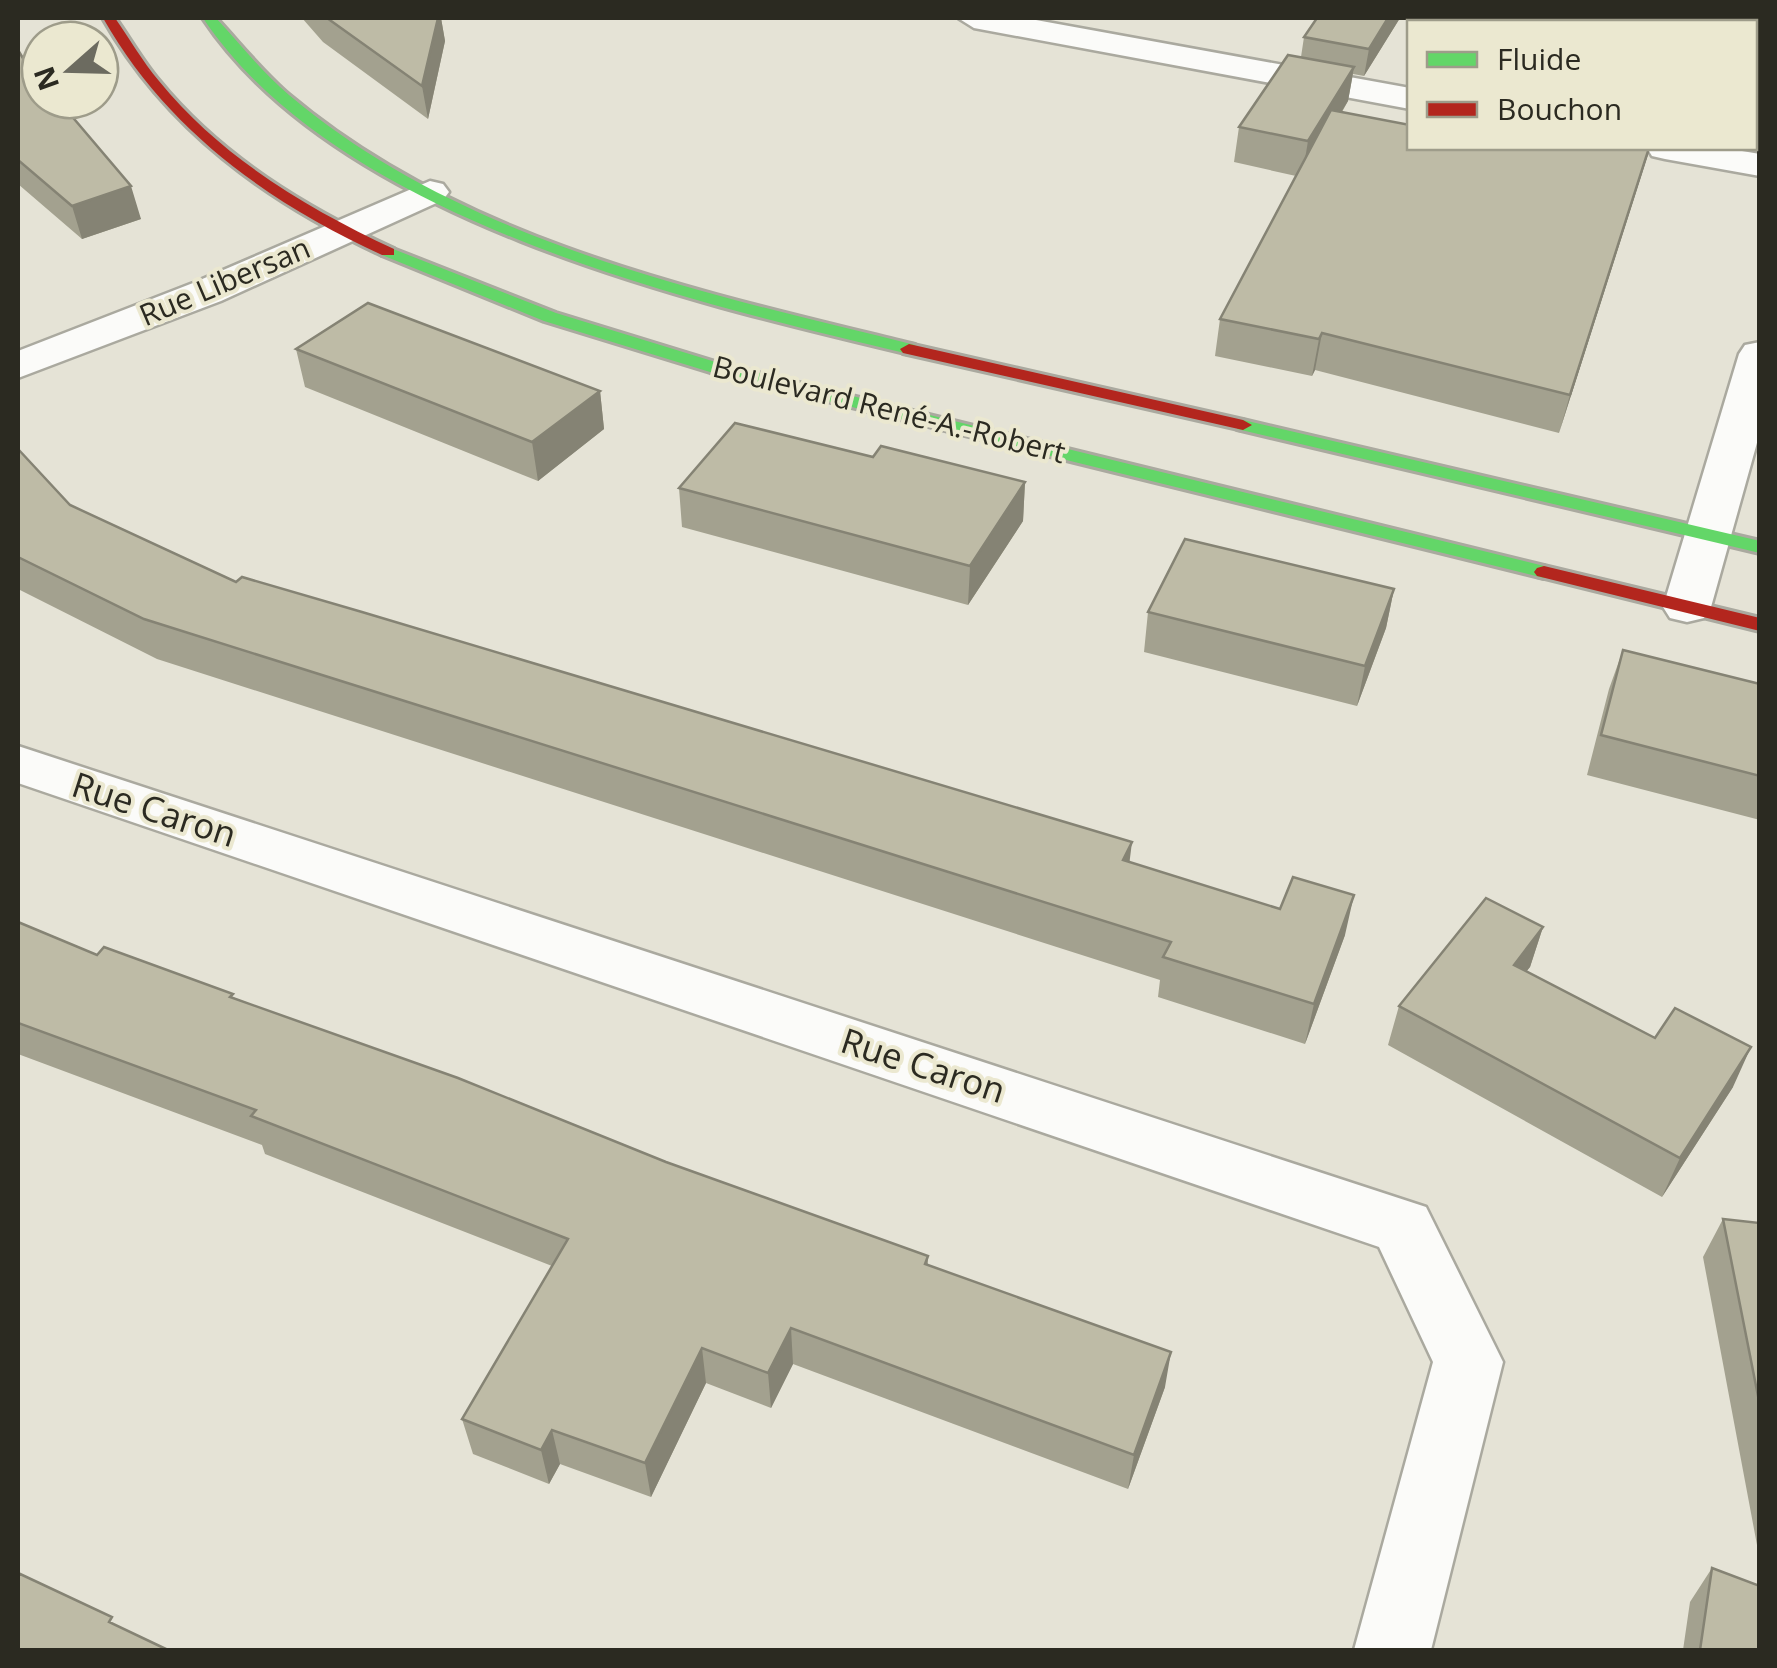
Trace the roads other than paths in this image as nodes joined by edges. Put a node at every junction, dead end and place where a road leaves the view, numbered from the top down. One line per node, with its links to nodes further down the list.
1 (108, 18): 10 (street, Boulevard René-A.-Robert)
2 (209, 18): 9 (street, Boulevard René-A.-Robert)
3 (974, 18): 5 (street)
4 (1202, 26): 5 (street)
5 (1178, 56): 6 (street)
6 (1407, 98)
7 (1676, 150): 8 (street)
8 (1760, 165)
9 (430, 192): 10 (street, Rue Libersan); 13 (street, Boulevard René-A.-Robert)
10 (346, 230): 12 (street, Rue Libersan); 15 (street, Boulevard René-A.-Robert)
11 (1760, 354): 13 (street)
12 (18, 365)
13 (1709, 536): 14 (street, Boulevard René-A.-Robert); 15 (street)
14 (1760, 548)
15 (1687, 607): 16 (street, Boulevard René-A.-Robert)
16 (1760, 625)
17 (18, 764): 18 (street, Rue Caron)
18 (1393, 1650)

